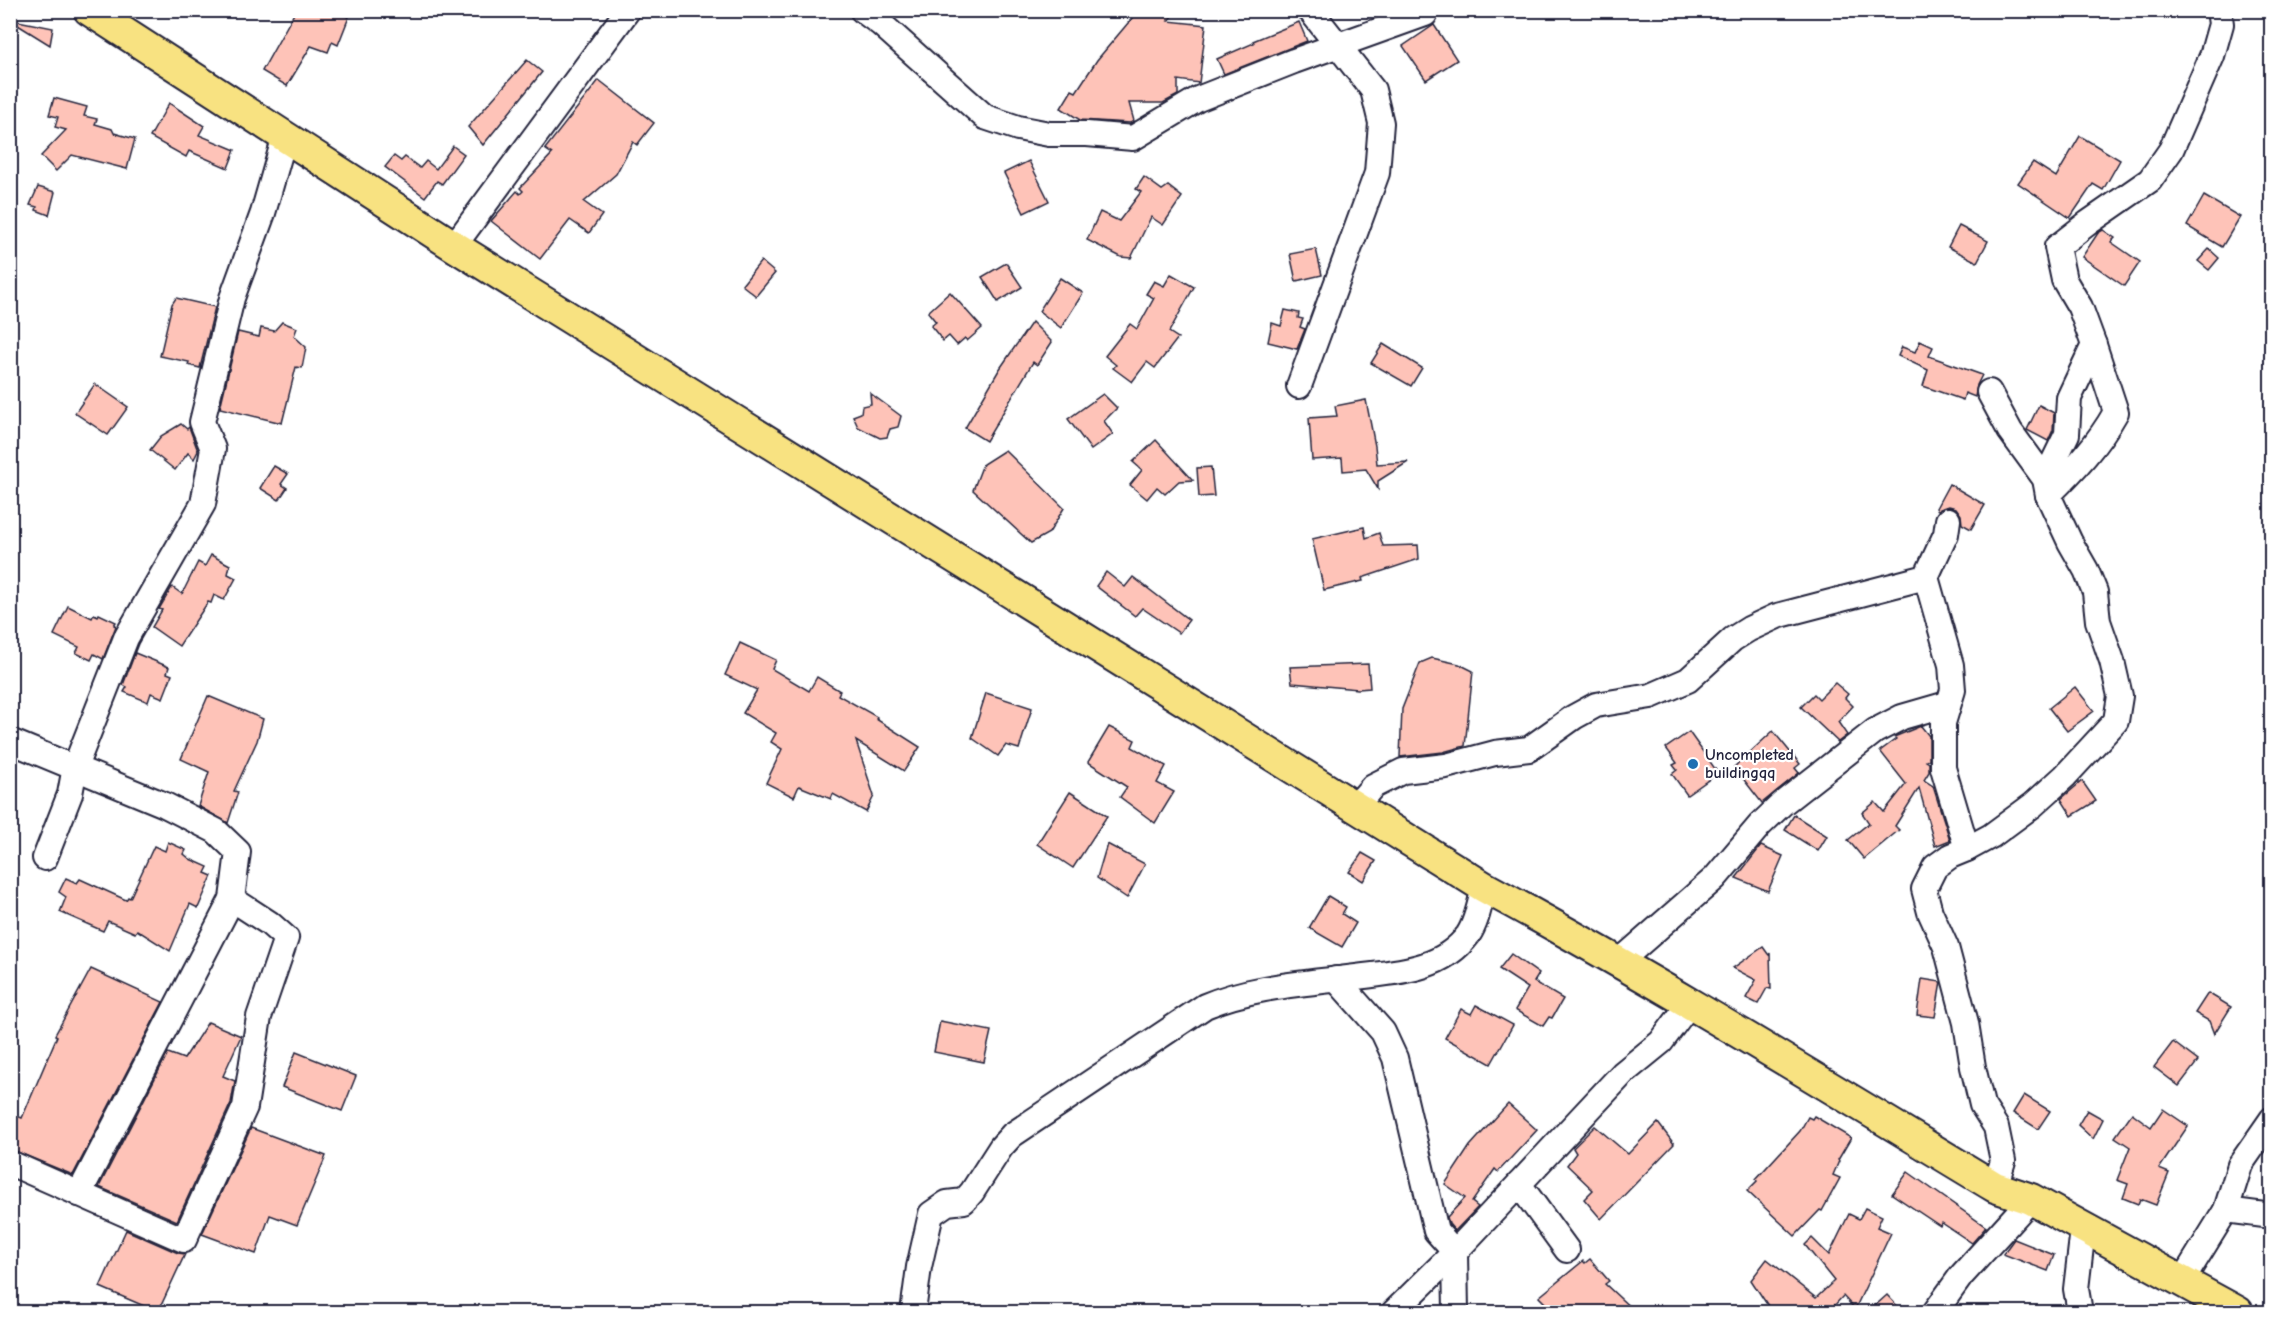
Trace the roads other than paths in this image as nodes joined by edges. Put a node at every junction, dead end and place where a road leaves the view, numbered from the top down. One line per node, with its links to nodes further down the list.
1 (89, 10): 8 (main road)
2 (628, 10): 9 (street)
3 (862, 10): 7 (street)
4 (1310, 10): 7 (street)
5 (1426, 10): 7 (street)
6 (2219, 10): 10 (street)
7 (1338, 46): 11 (street)
8 (285, 136): 9 (main road); 18 (street)
9 (454, 246): 19 (main road)
10 (2094, 345): 13 (street); 13 (street)
11 (1299, 386)
12 (1989, 392): 13 (street)
13 (2046, 487): 20 (street)
14 (1948, 520): 15 (street)
15 (1926, 577): 16 (street); 19 (street)
16 (1947, 704): 20 (street); 24 (street)
17 (10, 741): 18 (street)
18 (75, 767): 21 (street); 23 (street)
19 (1355, 807): 22 (main road)
20 (1967, 849): 30 (street)
21 (45, 858)
22 (1484, 887): 24 (main road); 25 (street)
23 (232, 899): 31 (street); 31 (street)
24 (1619, 962): 26 (main road)
25 (1336, 980): 37 (street); 39 (street)
26 (1690, 1004): 29 (street); 30 (main road)
27 (2271, 1119): 33 (street)
28 (10, 1163): 31 (street)
29 (1519, 1184): 36 (street); 37 (street)
30 (1995, 1187): 32 (main road)
31 (79, 1194)
32 (2031, 1199): 35 (main road); 42 (street)
33 (2226, 1209): 34 (street); 38 (street)
34 (2271, 1216)
35 (2083, 1230): 38 (main road); 43 (street)
36 (1567, 1250)
37 (1455, 1252): 40 (street); 41 (street)
38 (2182, 1281): 44 (main road)
39 (913, 1312)
40 (1394, 1312)
41 (1456, 1312)
42 (1935, 1312)
43 (2079, 1312)
44 (2238, 1312)

